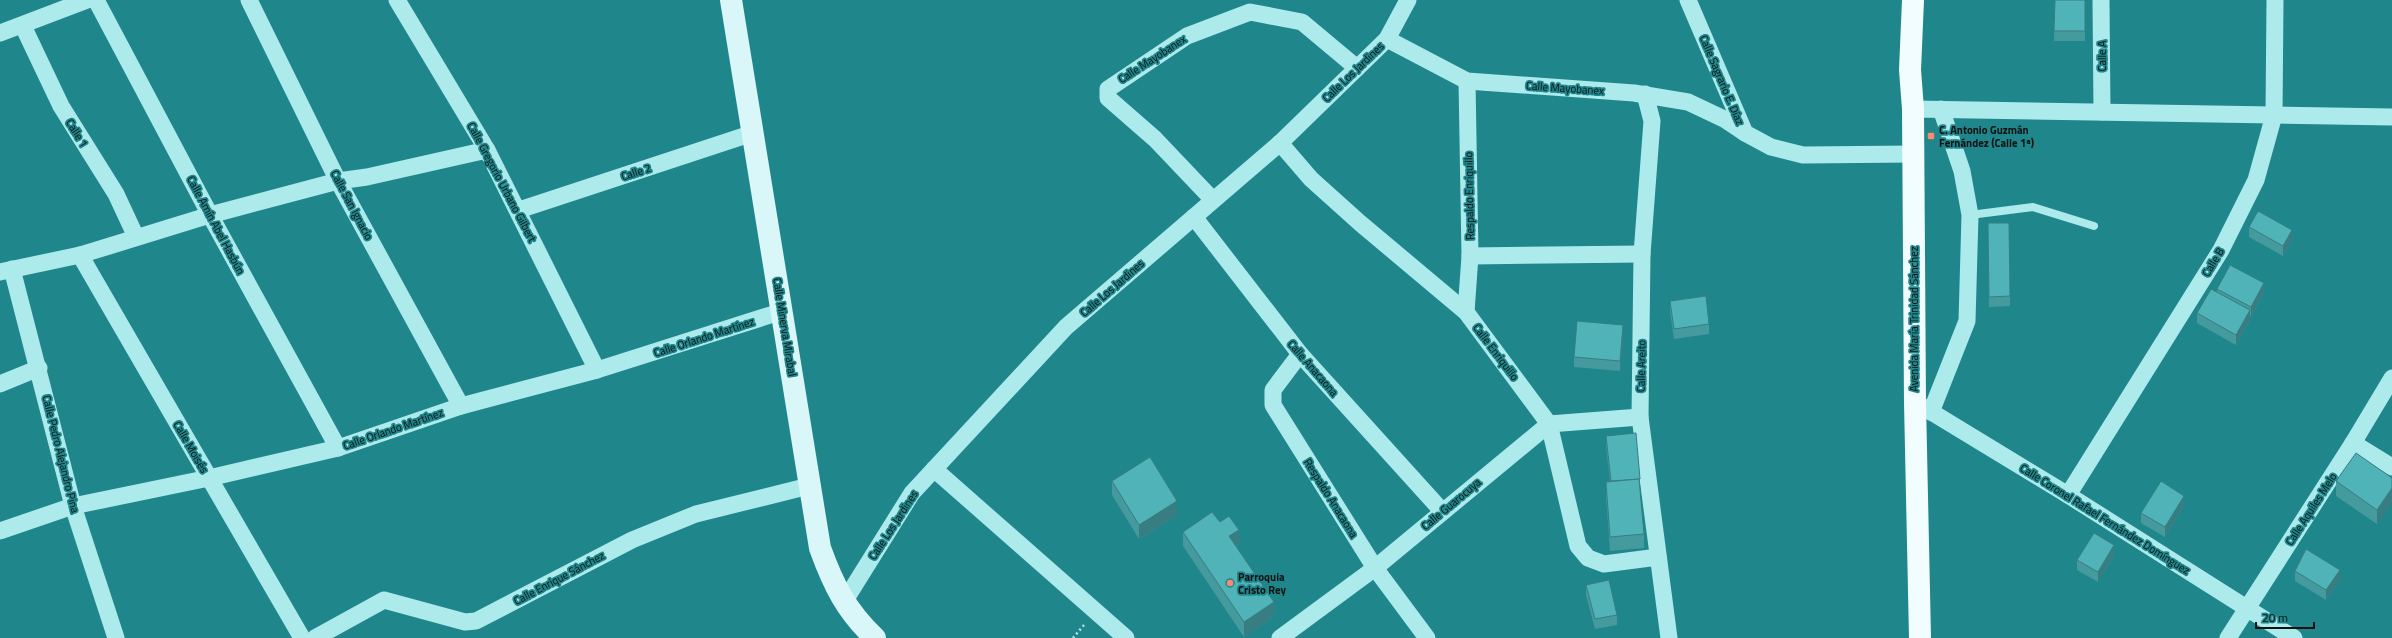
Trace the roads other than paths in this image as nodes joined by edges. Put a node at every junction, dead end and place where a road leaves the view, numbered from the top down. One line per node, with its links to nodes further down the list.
1 (87, 0): 11 (street)
2 (96, 0): 30 (street, Calle Amín Abel Hasbún)
3 (249, 0): 27 (street, Calle San Ignacio)
4 (396, 0): 25 (street, Calle Gregorio Urbano Gilbert)
5 (731, 0): 22 (street, Calle Minerva Mirabal)
6 (1408, 0): 13 (street, Calle Los Jardines)
7 (1688, 0): 23 (street, Calle Sagrario E. Díaz)
8 (1913, 0): 17 (main road, Avenida María Trinidad Sánchez)
9 (2101, 0): 19 (street, Calle A)
10 (2275, 0): 20 (street, Calle B)
11 (23, 26): 12 (street); 34 (street, Calle 1)
12 (0, 33)
13 (1387, 39): 14 (street, Calle Los Jardines); 15 (street, Calle Mayobanex)
14 (1357, 68): 24 (street, Calle Los Jardines); 28 (street, Calle Mayobanex)
15 (1467, 81): 16 (street, Calle Mayobanex); 37 (street, Respaldo Enriquillo)
16 (1645, 94): 23 (street, Calle Mayobanex); 35 (street, Calle Areito)
17 (1913, 109): 18 (street); 26 (main road, Avenida María Trinidad Sánchez)
18 (1941, 109): 19 (street); 31 (street)
19 (2102, 112): 20 (street)
20 (2274, 115): 21 (street); 56 (street, Calle B)
21 (2392, 117)
22 (753, 133): 29 (street, Calle 2); 39 (street, Calle Minerva Mirabal)
23 (1745, 133): 26 (street, Calle Sagrario E. Díaz)
24 (1280, 143): 28 (street, Calle Los Jardines); 40 (street, Calle Enriquillo)
25 (487, 150): 27 (street); 29 (street, Calle Gregorio Urbano Gilbert)
26 (1914, 154): 47 (main road, Avenida María Trinidad Sánchez)
27 (338, 181): 30 (street); 46 (street, Calle San Ignacio)
28 (1213, 200): 32 (street, Calle Los Jardines)
29 (519, 210): 43 (street, Calle Gregorio Urbano Gilbert)
30 (210, 215): 34 (street); 51 (street, Calle Amín Abel Hasbún)
31 (1970, 215): 33 (lane); 47 (street)
32 (1194, 217): 41 (street, Calle Anacaona); 53 (street, Calle Los Jardines)
33 (2094, 226)
34 (136, 237): 36 (street)
35 (1642, 254): 37 (street); 48 (street, Calle Areito)
36 (80, 255): 38 (street); 54 (street, Calle Moisés)
37 (1470, 256): 40 (street, Respaldo Enriquillo)
38 (6, 271): 42 (street, Calle Pedro Alejandro Pina)
39 (783, 312): 43 (street, Calle Orlando Martínez); 55 (street, Calle Minerva Mirabal)
40 (1466, 312): 49 (street, Calle Enriquillo)
41 (1300, 354): 58 (street, Calle Anacaona); 61 (street, Respaldo Anacaona)
42 (39, 368): 45 (street); 57 (street, Calle Pedro Alejandro Pina)
43 (597, 370): 46 (street, Calle Orlando Martínez)
44 (2392, 378): 50 (street, Calle Aquiles Melo)
45 (0, 384)
46 (461, 406): 51 (street, Calle Orlando Martínez)
47 (1923, 407): 56 (street, Calle Coronel Rafael Fernández Domínguez); 72 (main road, Avenida María Trinidad Sánchez)
48 (1640, 417): 49 (street); 60 (street, Calle Areito)
49 (1549, 424): 58 (street, Calle Guarocuya); 60 (street, Calle Enriquillo)
50 (2353, 443): 52 (street); 63 (street, Calle Aquiles Melo)
51 (338, 448): 54 (street, Calle Orlando Martínez)
52 (2392, 467)
53 (934, 469): 62 (street, Calle Los Jardines); 68 (street)
54 (209, 478): 57 (street, Calle Orlando Martínez); 65 (street, Calle Moisés)
55 (809, 486): 62 (street, Calle Minerva Mirabal); 66 (street, Calle Enrique Sánchez)
56 (2068, 495): 63 (street, Calle Coronel Rafael Fernández Domínguez)
57 (73, 506): 59 (street, Calle Orlando Martínez); 64 (street, Calle Pedro Alejandro Pina)
58 (1442, 511): 61 (street, Calle Guarocuya)
59 (0, 531)
60 (1658, 557): 71 (street, Calle Areito)
61 (1374, 568): 69 (street, Calle Guarocuya); 70 (street, Respaldo Anacaona)
62 (844, 602): 67 (street, Calle Minerva Mirabal)
63 (2246, 607): 73 (street, Calle Aquiles Melo); 74 (street, Calle Coronel Rafael Fernández Domínguez)
64 (116, 638)
65 (302, 638)
66 (315, 638)
67 (875, 638)
68 (1126, 638)
69 (1280, 638)
70 (1427, 638)
71 (1669, 638)
72 (1920, 638)
73 (2228, 638)
74 (2294, 638)

